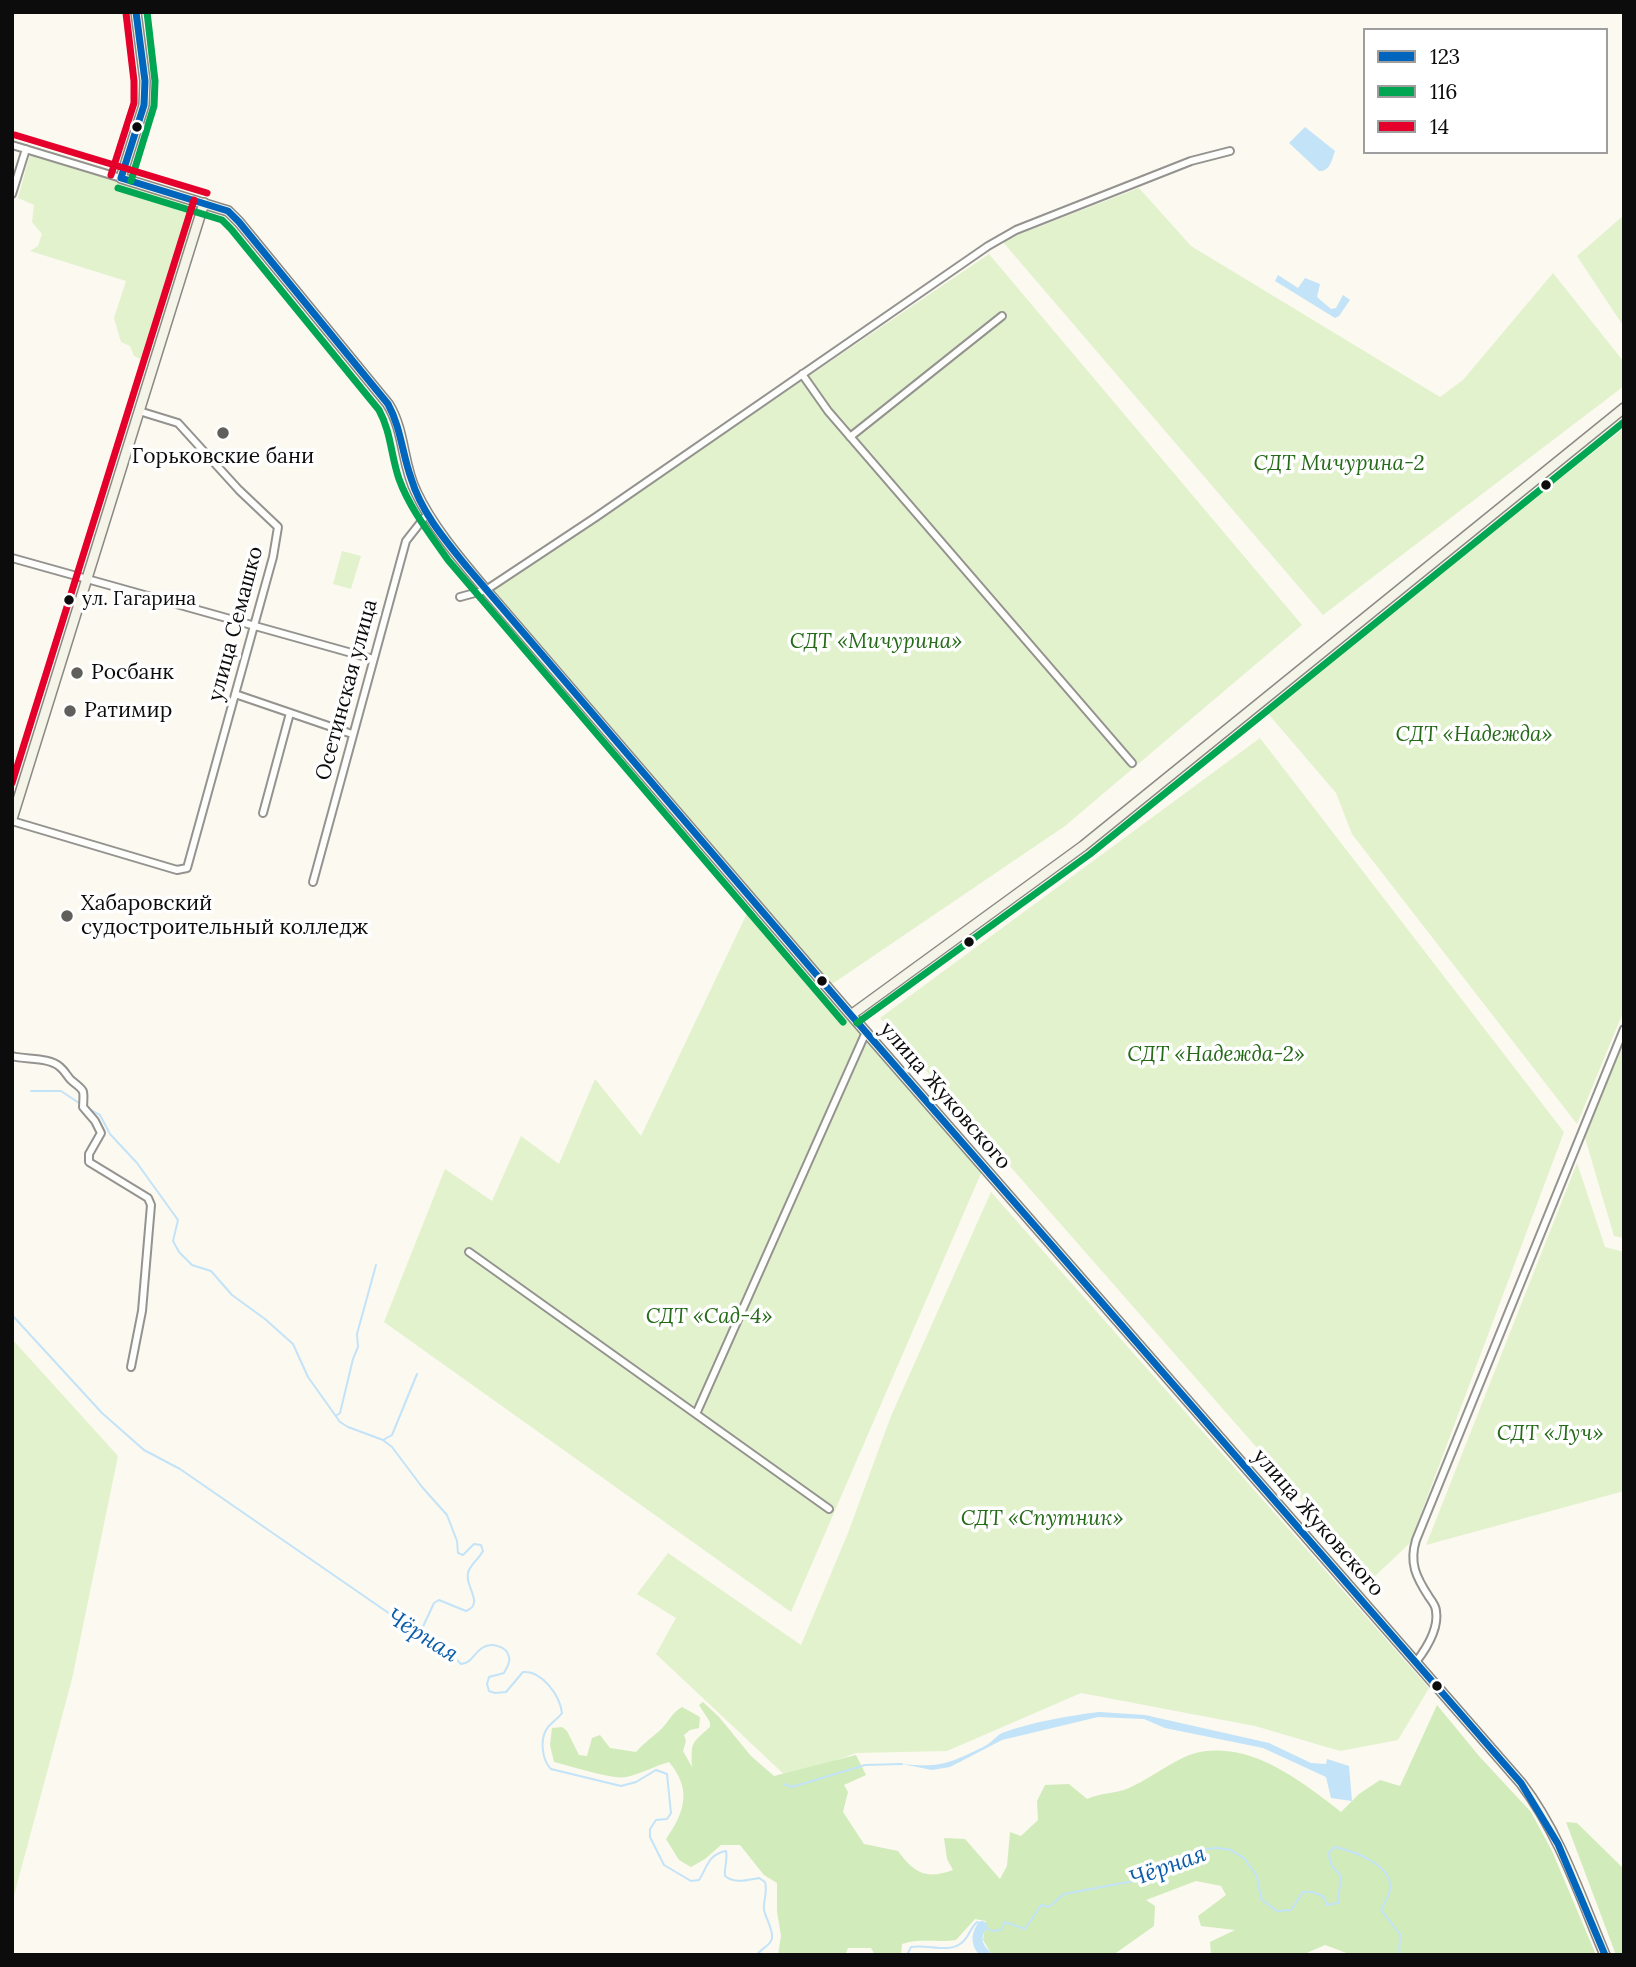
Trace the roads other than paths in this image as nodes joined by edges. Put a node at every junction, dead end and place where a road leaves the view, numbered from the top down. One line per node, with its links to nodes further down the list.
1 (136, 12): 5 (main road)
2 (12, 145): 3 (street)
3 (26, 149): 5 (street); 6 (street)
4 (1230, 151): 9 (street)
5 (121, 178): 7 (main road, улица Жуковского)
6 (12, 194)
7 (204, 203): 11 (main road); 13 (main road, улица Жуковского)
8 (1002, 316): 12 (street)
9 (802, 374): 12 (street); 16 (street)
10 (1624, 408): 27 (main road)
11 (139, 411): 15 (main road); 18 (street, улица Семашко)
12 (850, 437): 23 (street)
13 (428, 513): 16 (main road, улица Жуковского); 19 (street, Осетинская улица)
14 (12, 558): 15 (street)
15 (87, 578): 18 (street); 25 (main road)
16 (486, 590): 17 (street); 27 (main road, улица Жуковского)
17 (460, 597)
18 (252, 624): 19 (street); 20 (street, улица Семашко)
19 (373, 659): 22 (street, Осетинская улица)
20 (235, 694): 21 (street); 25 (street, улица Семашко)
21 (290, 713): 22 (street); 24 (street)
22 (352, 734): 26 (street, Осетинская улица)
23 (1132, 763)
24 (263, 813)
25 (12, 820)
26 (313, 882)
27 (851, 1014): 29 (main road, улица Жуковского)
28 (1624, 1029): 35 (street)
29 (866, 1032): 33 (street); 35 (main road, улица Жуковского)
30 (12, 1056): 32 (street)
31 (469, 1252): 33 (street)
32 (131, 1367)
33 (696, 1414): 34 (street)
34 (829, 1509)
35 (1416, 1662): 36 (main road, улица Жуковского)
36 (1605, 1955)

